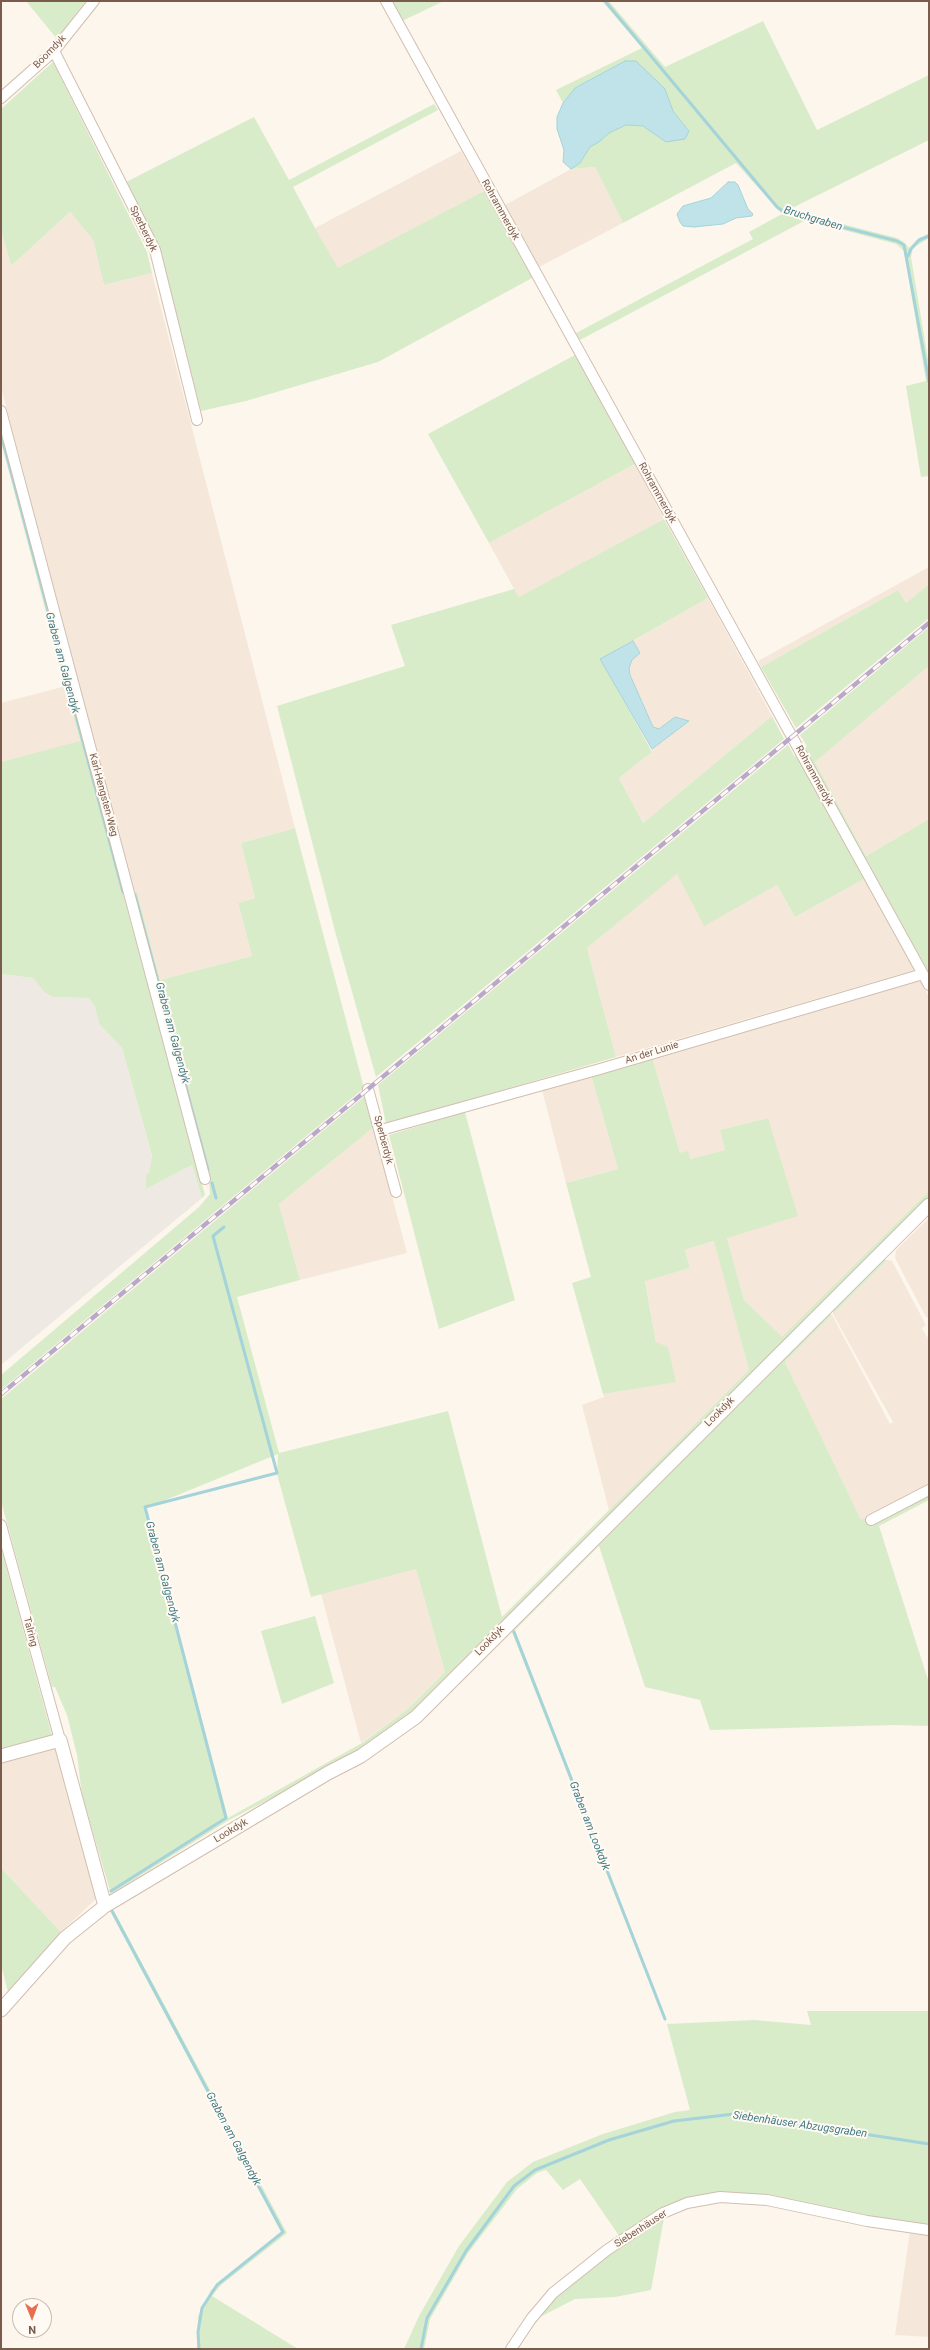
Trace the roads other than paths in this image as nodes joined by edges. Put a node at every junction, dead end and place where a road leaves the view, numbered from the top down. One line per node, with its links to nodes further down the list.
1 (94, 1): 3 (street, Boomdyk)
2 (386, 1): 7 (street, Rohrammerdyk)
3 (54, 51): 4 (street, Boomdyk); 6 (street, Sperberdyk)
4 (1, 98)
5 (1, 411): 11 (street, Karl-Hengsten-Weg)
6 (197, 420)
7 (923, 974): 8 (street, Rohrammerdyk); 10 (street, An der Lunie)
8 (929, 985)
9 (368, 1089): 10 (street, Sperberdyk)
10 (381, 1130): 12 (street, Sperberdyk)
11 (205, 1179)
12 (396, 1192)
13 (929, 1205): 19 (street, Lookdyk)
14 (929, 1490): 15 (street)
15 (871, 1520)
16 (1, 1525): 17 (street, Talring)
17 (60, 1740): 18 (street); 19 (street, Talring)
18 (1, 1756)
19 (105, 1906): 20 (street, Lookdyk)
20 (1, 2010)
21 (929, 2230): 22 (street, Siebenhäuser)
22 (511, 2349)

